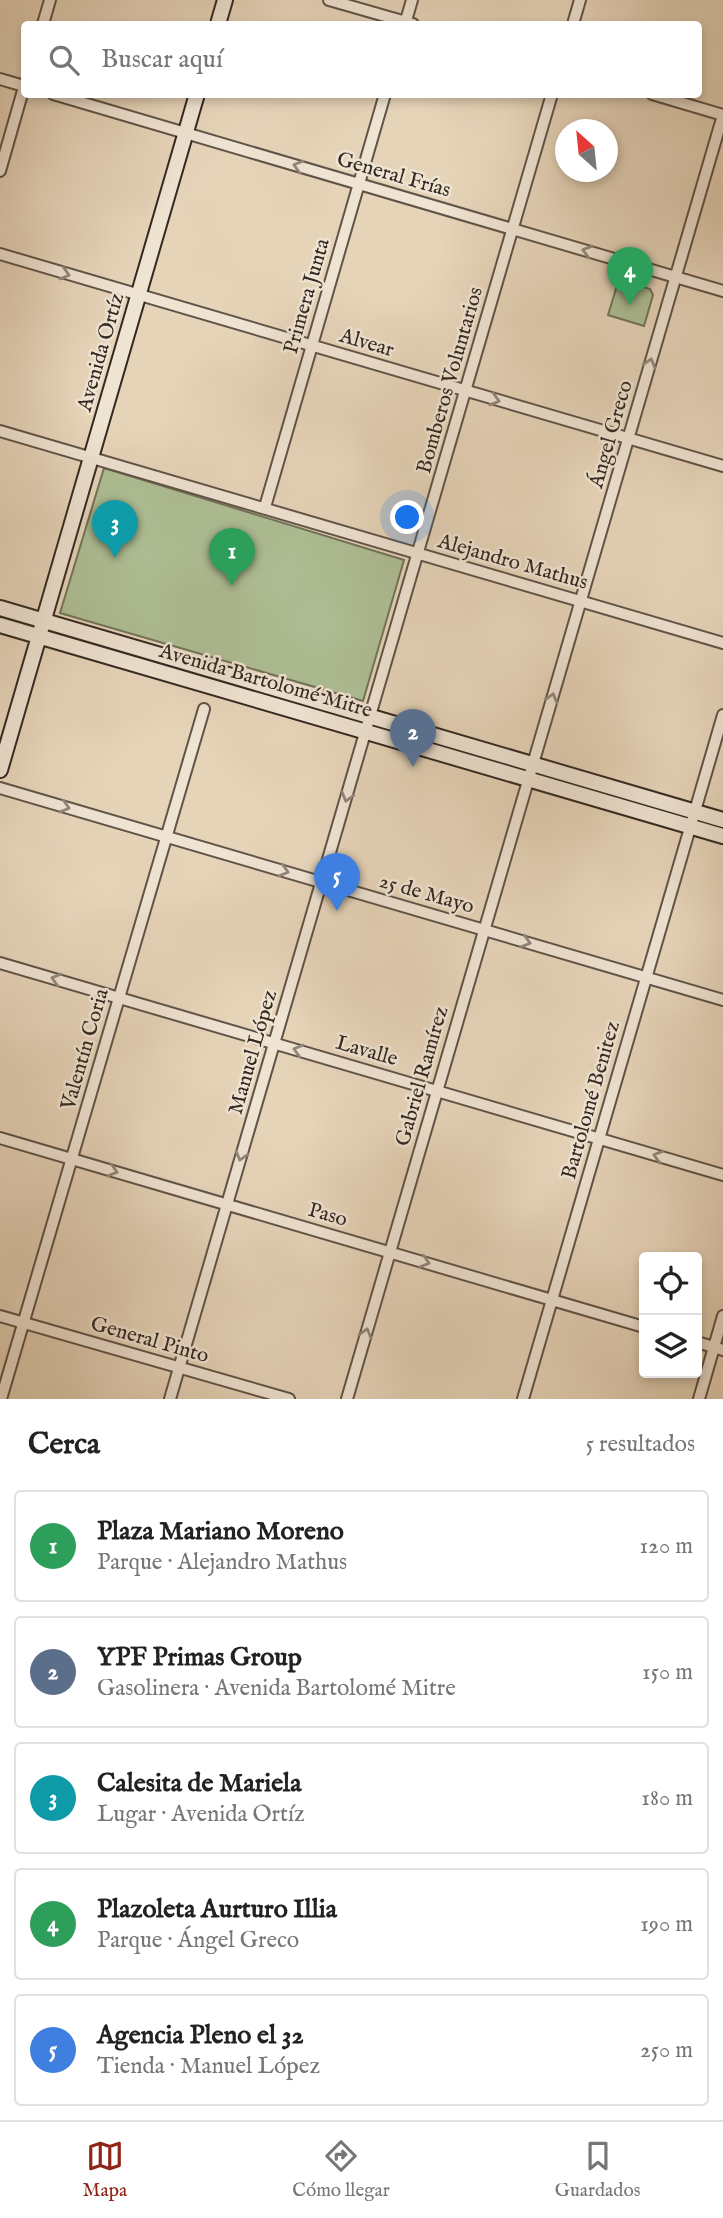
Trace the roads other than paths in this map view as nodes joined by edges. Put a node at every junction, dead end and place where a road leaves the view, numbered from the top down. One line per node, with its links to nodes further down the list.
1 (50, 0): 6 (street)
2 (225, 0): 7 (main road)
3 (329, 0): 8 (street)
4 (412, 0): 9 (street)
5 (580, 0): 10 (street)
6 (44, 21)
7 (219, 21)
8 (398, 21)
9 (408, 21)
10 (574, 21)
11 (0, 79): 12 (street)
12 (21, 86)
13 (21, 98): 21 (street)
14 (67, 98): 20 (street, General Frías)
15 (196, 98): 20 (main road, Avenida Ortíz)
16 (384, 98): 22 (street, Primera Junta)
17 (551, 98): 23 (street, Bomberos Voluntarios)
18 (666, 98): 19 (street)
19 (723, 115): 25 (street, Ángel Greco)
20 (186, 133): 22 (street, General Frías, one-way to 20); 27 (main road, Avenida Ortíz)
21 (0, 171)
22 (359, 184): 23 (street, General Frías); 28 (street, Primera Junta)
23 (513, 229): 25 (street, General Frías, one-way to 23); 29 (street, Bomberos Voluntarios)
24 (0, 254): 27 (street, Alvear, one-way to 27)
25 (676, 277): 26 (street, General Frías); 31 (street, Ángel Greco, one-way to 25)
26 (723, 291)
27 (139, 295): 28 (street, Alvear); 32 (main road, Avenida Ortíz)
28 (312, 346): 29 (street, Alvear); 34 (street, Primera Junta)
29 (466, 391): 31 (street, Alvear, one-way to 31); 35 (street, Bomberos Voluntarios)
30 (0, 431): 32 (street, Alejandro Mathus)
31 (628, 438): 33 (street, Alvear); 36 (street, Ángel Greco)
32 (91, 458): 34 (street, Alejandro Mathus); 38 (main road, Avenida Ortíz)
33 (723, 466)
34 (265, 508): 35 (street, Alejandro Mathus)
35 (418, 554): 36 (street, Alejandro Mathus); 44 (street, Bomberos Voluntarios)
36 (580, 601): 41 (street, Alejandro Mathus); 46 (street, Ángel Greco, one-way to 36)
37 (0, 608): 38 (main road, Avenida Bartolomé Mitre)
38 (44, 621): 40 (main road, Avenida Ortíz); 44 (main road, Avenida Bartolomé Mitre)
39 (0, 625): 40 (main road, Avenida Bartolomé Mitre)
40 (39, 636): 45 (main road, Avenida Bartolomé Mitre); 47 (main road, Avenida Ortíz)
41 (723, 643)
42 (204, 709): 53 (street, Valentín Coria)
43 (723, 715): 50 (street, Bartolomé Benitez)
44 (370, 716): 45 (street, Manuel López); 46 (main road, Avenida Bartolomé Mitre)
45 (366, 732): 48 (main road, Avenida Bartolomé Mitre); 55 (street, Manuel López, one-way to 55)
46 (533, 764): 48 (street, Gabriel Ramírez); 50 (main road, Avenida Bartolomé Mitre)
47 (0, 770)
48 (528, 779): 52 (main road, Avenida Bartolomé Mitre); 56 (street, Gabriel Ramírez)
49 (0, 788): 53 (street, 25 de Mayo, one-way to 53)
50 (695, 811): 51 (main road, Avenida Bartolomé Mitre); 52 (street, Bartolomé Benitez)
51 (723, 820)
52 (690, 827): 54 (main road, Avenida Bartolomé Mitre); 58 (street, Bartolomé Benitez)
53 (166, 836): 55 (street, 25 de Mayo, one-way to 55); 59 (street, Valentín Coria)
54 (723, 836)
55 (322, 882): 56 (street, 25 de Mayo); 61 (street, Manuel López)
56 (484, 930): 58 (street, 25 de Mayo, one-way to 58); 62 (street, Gabriel Ramírez)
57 (0, 963): 59 (street, Lavalle, one-way to 57)
58 (646, 977): 60 (street, 25 de Mayo); 64 (street, Bartolomé Benitez)
59 (119, 998): 61 (street, Lavalle); 65 (street, Valentín Coria)
60 (723, 1000)
61 (274, 1043): 62 (street, Lavalle, one-way to 61); 67 (street, Manuel López, one-way to 67)
62 (437, 1091): 64 (street, Lavalle); 68 (street, Gabriel Ramírez)
63 (0, 1138): 65 (street, Paso)
64 (599, 1138): 66 (street, Lavalle, one-way to 64); 69 (street, Bartolomé Benitez)
65 (71, 1159): 67 (street, Paso, one-way to 67); 72 (street, Valentín Coria)
66 (723, 1175)
67 (227, 1204): 68 (street, Paso); 75 (street, Manuel López)
68 (390, 1252): 69 (street, Paso, one-way to 69); 79 (street, Gabriel Ramírez, one-way to 68)
69 (552, 1300): 73 (street, Paso); 80 (street, Bartolomé Benitez)
70 (0, 1315): 72 (street, General Pinto)
71 (723, 1316): 74 (street)
72 (23, 1322): 75 (street, General Pinto); 76 (street, Valentín Coria)
73 (639, 1326)
74 (718, 1348): 81 (street)
75 (180, 1367): 77 (street, Manuel López); 78 (street, General Pinto)
76 (1, 1399)
77 (170, 1399)
78 (289, 1399)
79 (347, 1399)
80 (523, 1399)
81 (699, 1399)

